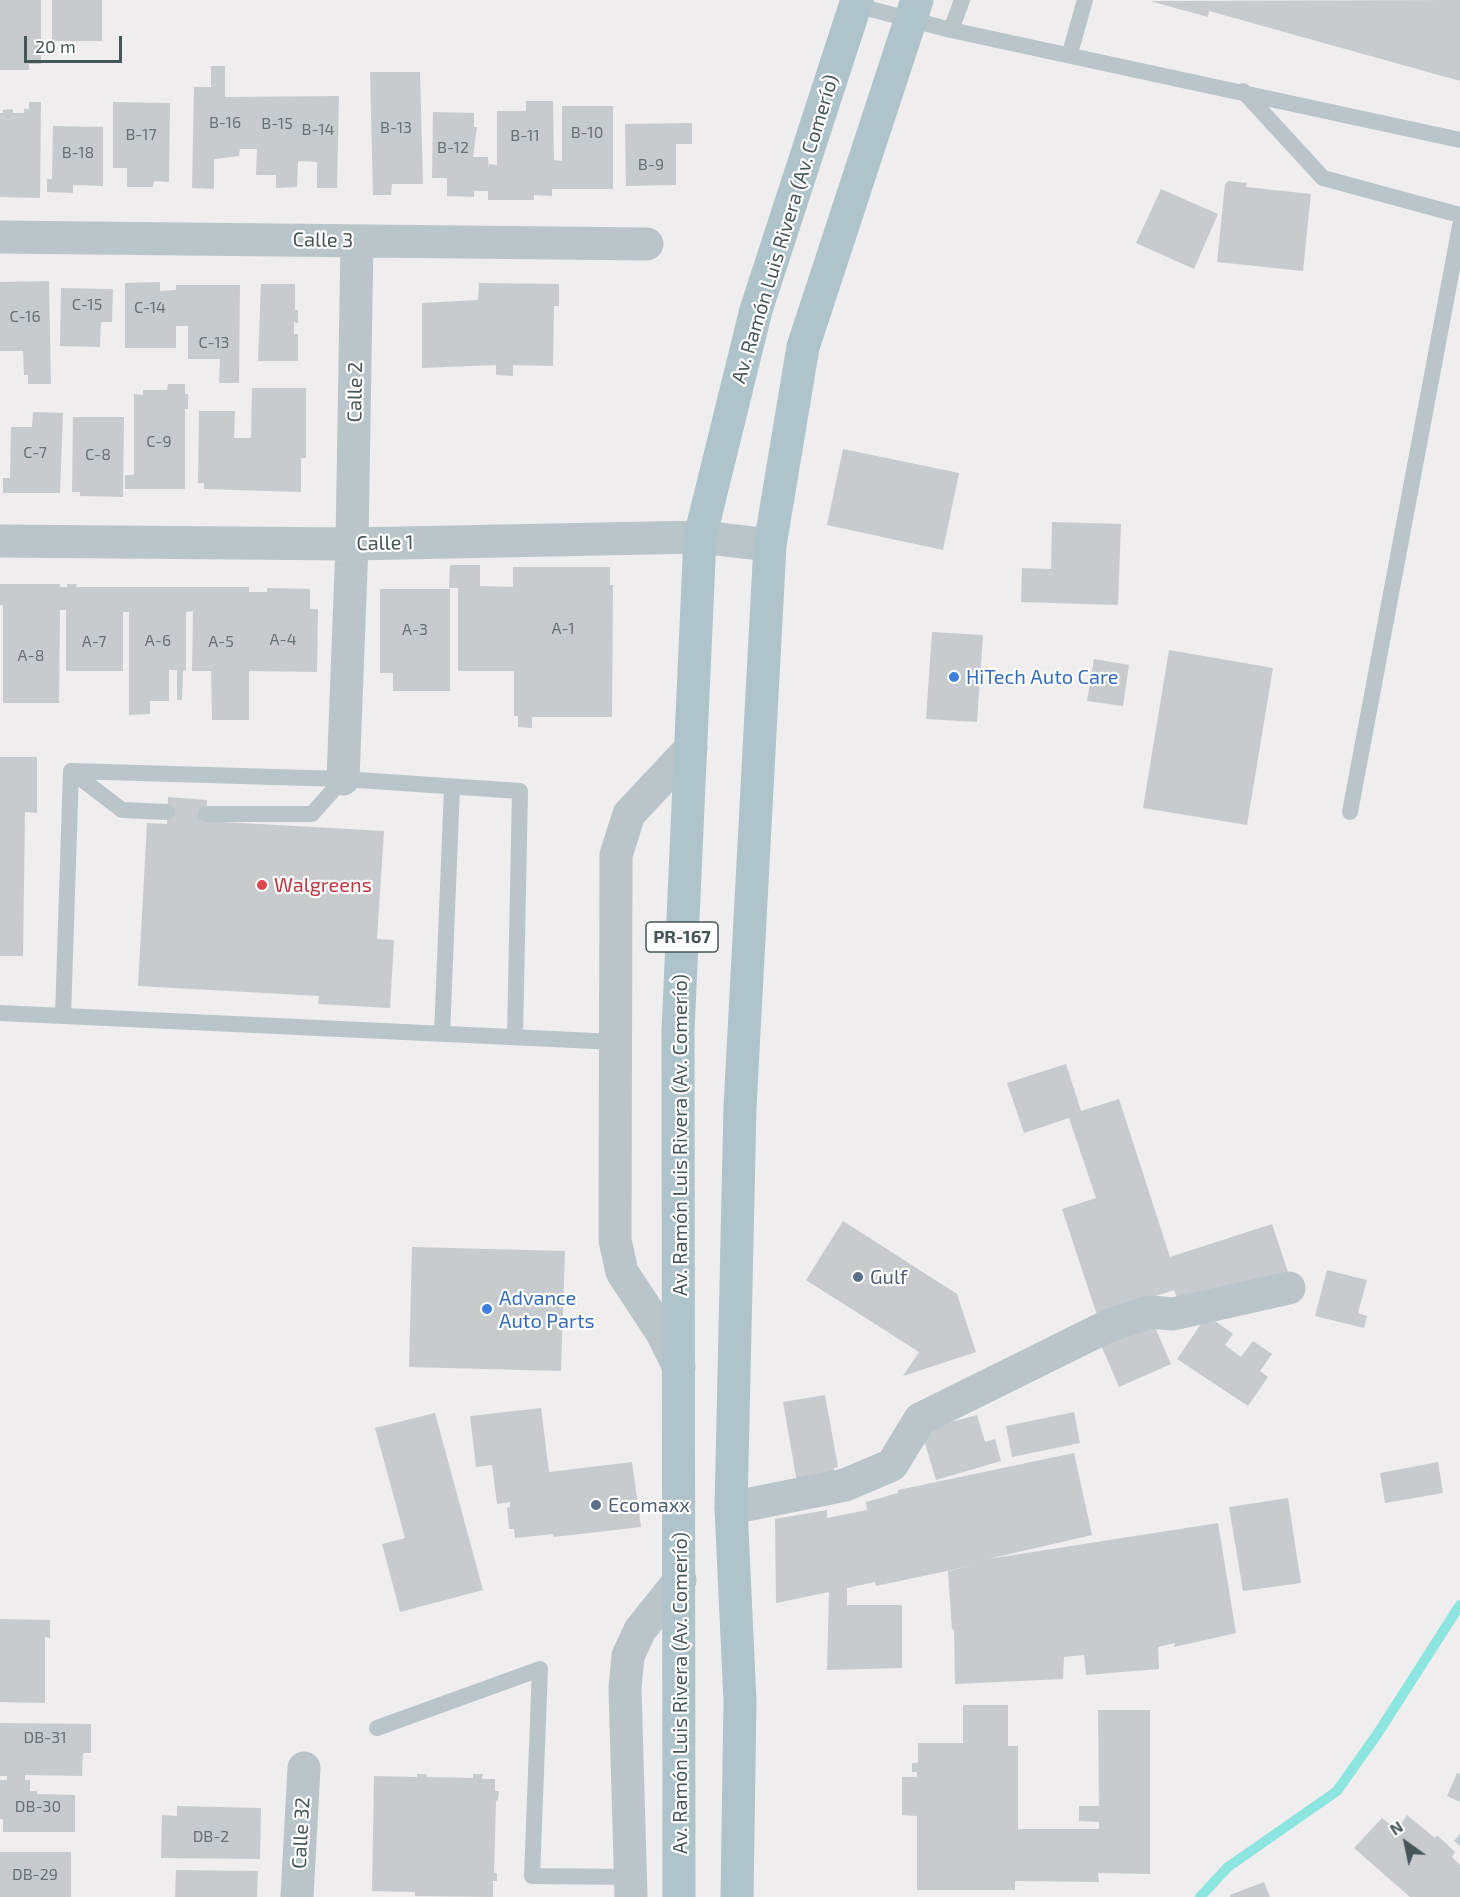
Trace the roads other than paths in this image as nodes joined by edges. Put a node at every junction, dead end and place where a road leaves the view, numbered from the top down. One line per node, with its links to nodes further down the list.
1 (962, 0): 5 (lane)
2 (1085, 0): 6 (lane)
3 (856, 2): 4 (lane); 14 (main road, Av. Ramón Luis Rivera (Av. Comerío) / PR-167)
4 (914, 10): 5 (lane); 17 (main road)
5 (951, 30): 6 (lane)
6 (1070, 53): 7 (lane)
7 (1244, 91): 8 (lane); 9 (lane)
8 (1460, 140)
9 (1460, 215)
10 (1460, 226): 23 (lane)
11 (0, 237): 12 (street, Calle 3)
12 (357, 241): 13 (street, Calle 3); 16 (street, Calle 2)
13 (646, 244)
14 (700, 537): 16 (street, Calle 1); 17 (street, Calle 1); 18 (main road, Av. Ramón Luis Rivera (Av. Comerío) / PR-167)
15 (0, 541): 16 (street, Calle 1)
16 (352, 544): 20 (street, Calle 2)
17 (770, 545): 32 (main road)
18 (691, 748): 29 (street); 31 (main road, Av. Ramón Luis Rivera (Av. Comerío) / PR-167)
19 (71, 771): 20 (lane); 22 (lane); 26 (lane)
20 (343, 779): 21 (lane); 24 (lane)
21 (452, 788): 27 (lane); 28 (lane)
22 (167, 812)
23 (1350, 812)
24 (206, 814)
25 (0, 1012): 26 (lane)
26 (63, 1016): 27 (lane)
27 (442, 1034): 28 (lane)
28 (515, 1037): 29 (lane)
29 (616, 1042): 31 (street)
30 (1289, 1288): 32 (street)
31 (679, 1367): 33 (main road, Av. Ramón Luis Rivera (Av. Comerío) / PR-167)
32 (731, 1508): 39 (main road)
33 (680, 1580): 36 (street); 38 (main road, Av. Ramón Luis Rivera (Av. Comerío) / PR-167)
34 (377, 1728): 36 (lane)
35 (304, 1768): 37 (street, Calle 32)
36 (631, 1887)
37 (297, 1897)
38 (679, 1897)
39 (737, 1897)

